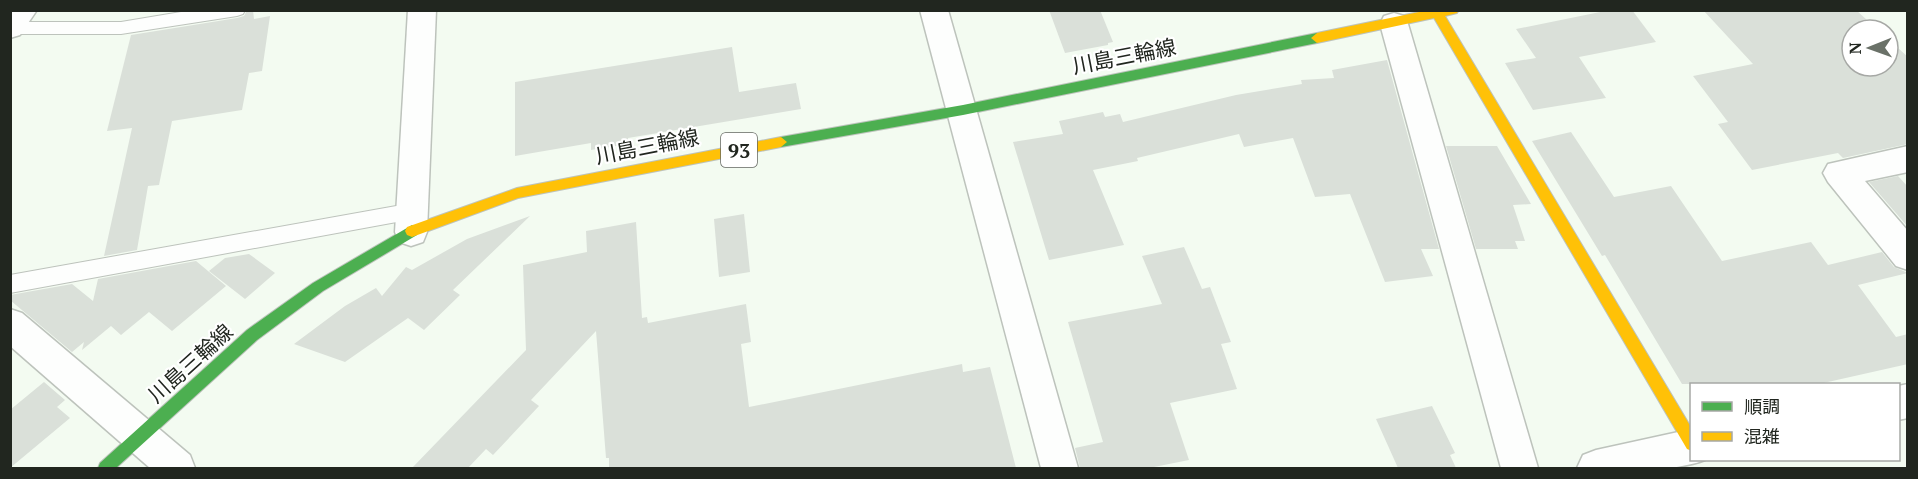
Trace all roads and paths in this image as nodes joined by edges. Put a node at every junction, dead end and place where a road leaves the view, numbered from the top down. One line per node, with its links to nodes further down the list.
1 (23, 10): 8 (street)
2 (237, 10): 8 (lane)
3 (422, 10): 11 (street)
4 (934, 10): 9 (street)
5 (1453, 10): 6 (main road, 川島三輪線 / 93)
6 (1437, 13): 7 (main road, 川島三輪線 / 93); 16 (main road)
7 (1394, 24): 9 (main road, 川島三輪線 / 93); 21 (street)
8 (10, 27)
9 (963, 110): 11 (main road, 川島三輪線 / 93); 20 (street)
10 (1908, 159): 12 (street)
11 (412, 221): 13 (lane); 15 (main road, 川島三輪線 / 93)
12 (1908, 256)
13 (10, 284)
14 (10, 324): 15 (street)
15 (138, 437): 18 (main road, 川島三輪線 / 93); 19 (street)
16 (1690, 442)
17 (1690, 445): 22 (street)
18 (105, 468)
19 (177, 468)
20 (1060, 468)
21 (1520, 468)
22 (1596, 468)

